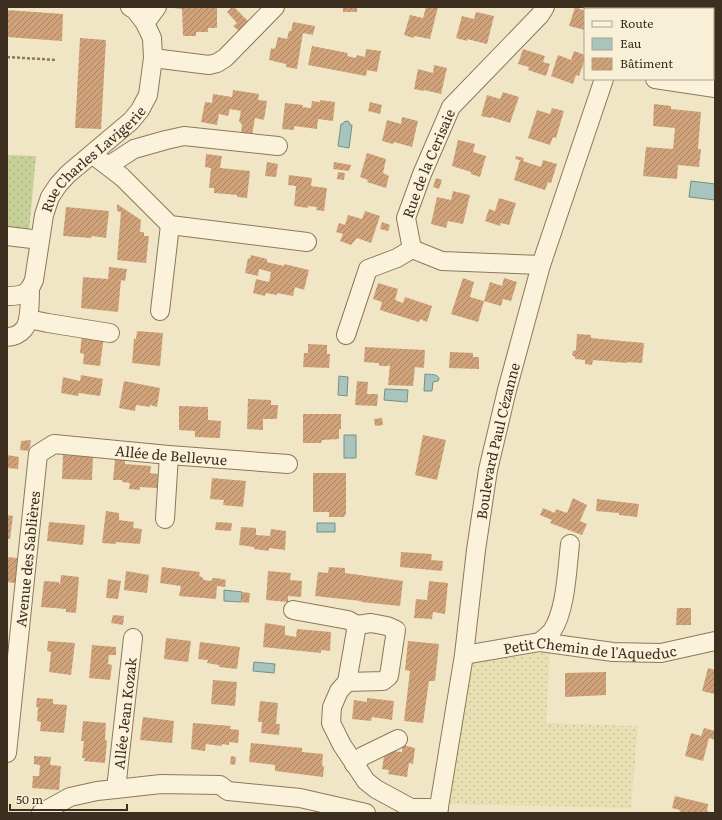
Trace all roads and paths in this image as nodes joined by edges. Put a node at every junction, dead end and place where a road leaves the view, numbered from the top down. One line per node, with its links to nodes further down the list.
1 (157, 7): 4 (street)
2 (275, 7): 6 (street)
3 (545, 7): 18 (street, Rue de la Cerisaie)
4 (137, 14): 6 (street, Rue Charles Lavigerie)
5 (7, 57): 7 (path)
6 (153, 58): 12 (street, Rue Charles Lavigerie)
7 (57, 60)
8 (604, 80): 19 (street, Boulevard Paul Cézanne)
9 (662, 80): 10 (street)
10 (715, 88)
11 (278, 146): 13 (street)
12 (92, 154): 13 (street); 16 (street, Rue Charles Lavigerie)
13 (108, 166): 14 (street)
14 (170, 225): 17 (street); 22 (street)
15 (7, 236): 16 (street)
16 (40, 240): 20 (street, Rue Charles Lavigerie)
17 (307, 242)
18 (412, 249): 19 (street); 25 (street)
19 (541, 266): 37 (street, Boulevard Paul Cézanne)
20 (30, 288): 21 (street); 23 (street, Rue Charles Lavigerie)
21 (7, 296)
22 (160, 311)
23 (28, 319): 24 (street); 26 (street)
24 (110, 333)
25 (346, 335)
26 (7, 337)
27 (54, 444): 28 (street, Allée de Bellevue); 40 (street, Avenue des Sablières)
28 (169, 455): 29 (street, Allée de Bellevue); 30 (street)
29 (288, 464)
30 (165, 519)
31 (570, 544): 36 (street)
32 (293, 610): 33 (street)
33 (357, 625): 38 (street); 38 (street)
34 (133, 638): 42 (street, Allée Jean Kozak)
35 (715, 641): 36 (street, Petit Chemin de l'Aqueduc)
36 (540, 642): 37 (street, Petit Chemin de l'Aqueduc)
37 (464, 655): 43 (street, Boulevard Paul Cézanne)
38 (347, 682): 41 (street)
39 (398, 739): 41 (street)
40 (7, 753)
41 (354, 764): 43 (street)
42 (116, 789): 44 (street); 45 (street)
43 (439, 810)
44 (41, 813)
45 (366, 813)

